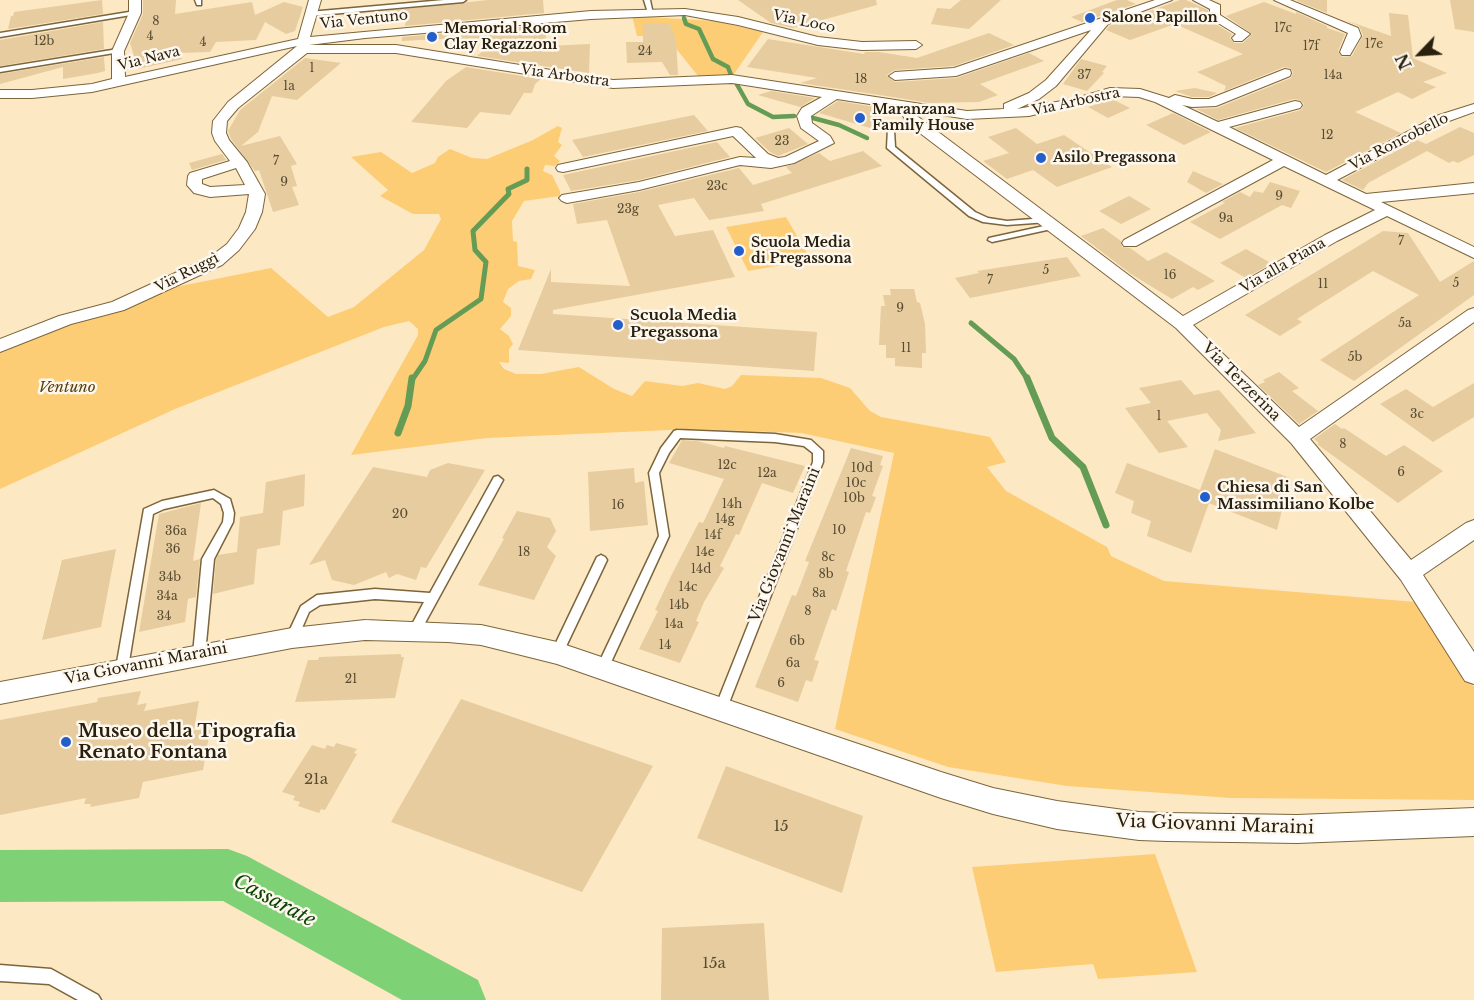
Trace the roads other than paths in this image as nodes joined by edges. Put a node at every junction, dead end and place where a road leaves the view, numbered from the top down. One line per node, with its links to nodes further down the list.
1 (431, 0): 7 (lane)
2 (463, 0): 11 (lane)
3 (684, 0): 8 (street)
4 (1166, 0): 14 (street)
5 (1199, 0): 16 (street)
6 (1280, 0): 13 (street)
7 (417, 1)
8 (649, 5): 17 (street, Via Ventuno); 18 (street, Via Loco)
9 (135, 6): 15 (lane); 19 (street)
10 (370, 6): 11 (lane)
11 (312, 8): 17 (street, Via Ventuno)
12 (1294, 19): 13 (street)
13 (1332, 22): 20 (street)
14 (1103, 23): 23 (street); 31 (street)
15 (0, 35)
16 (1238, 38)
17 (303, 45): 24 (street, Via Nava); 27 (street, Via Arbostra); 34 (street)
18 (916, 45)
19 (118, 51): 21 (lane); 24 (street)
20 (1346, 52)
21 (0, 70)
22 (1285, 73): 25 (street, Via Arbostra)
23 (895, 76)
24 (119, 82): 26 (street, Via Nava)
25 (1140, 93): 31 (street, Via Arbostra); 32 (street, Via Arbostra)
26 (0, 94)
27 (834, 95): 30 (street, Via Arbostra); 35 (street)
28 (1295, 105): 32 (street)
29 (1474, 108): 37 (street, Via Roncobello)
30 (912, 113): 31 (street, Via Arbostra); 43 (street, Via Terzerina); 43 (lane)
31 (1000, 115)
32 (1215, 127): 33 (street, Via Arbostra)
33 (1284, 159): 37 (street, Via Arbostra); 45 (street)
34 (240, 162): 39 (street); 39 (street)
35 (779, 163): 36 (street); 40 (street)
36 (563, 168)
37 (1325, 181): 41 (street, Via Arbostra)
38 (1474, 188): 41 (street)
39 (256, 189): 49 (street, Via Ruggì)
40 (567, 198)
41 (1362, 199): 42 (street, Via Arbostra)
42 (1385, 211): 46 (street, Via Arbostra); 48 (street, Via alla Piana)
43 (1049, 223): 44 (lane); 48 (street, Via Terzerina)
44 (992, 240)
45 (1130, 243)
46 (1474, 253)
47 (1474, 314): 50 (street)
48 (1182, 324): 50 (street, Via Terzerina)
49 (0, 346)
50 (1298, 438): 54 (street, Via Terzerina)
51 (498, 480): 55 (lane)
52 (1474, 529): 54 (street)
53 (602, 560): 58 (lane)
54 (1409, 573): 62 (street, Via Terzerina)
55 (434, 598): 56 (lane); 57 (lane)
56 (415, 630): 57 (street, Via Giovanni Maraini); 58 (street, Via Giovanni Maraini)
57 (292, 638): 59 (street, Via Giovanni Maraini)
58 (557, 652): 60 (street, Via Giovanni Maraini)
59 (199, 654): 61 (street, Via Giovanni Maraini); 61 (lane)
60 (603, 667): 64 (street, Via Giovanni Maraini); 64 (lane, Via Giovanni Maraini)
61 (122, 668): 63 (street, Via Giovanni Maraini)
62 (1474, 673)
63 (0, 693)
64 (721, 708): 65 (street, Via Giovanni Maraini)
65 (1474, 822)
66 (0, 973): 67 (lane)
67 (93, 1000)

